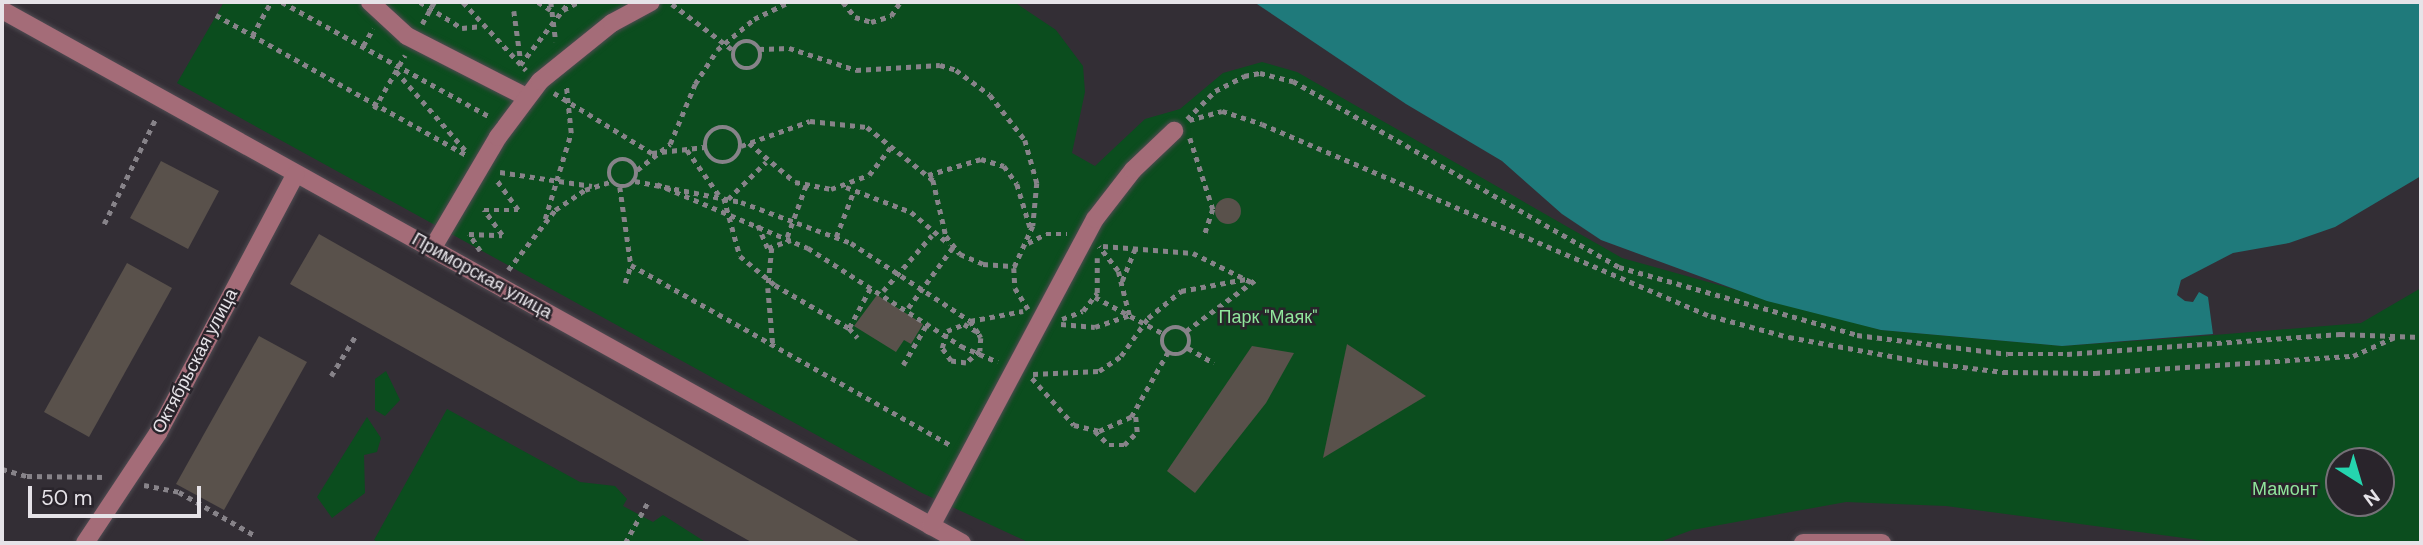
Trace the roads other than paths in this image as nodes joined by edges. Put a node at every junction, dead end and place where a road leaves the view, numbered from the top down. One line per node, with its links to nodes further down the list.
1 (370, 2): 4 (street)
2 (651, 2): 4 (street)
3 (2, 10): 6 (street, Приморская улица)
4 (526, 97): 7 (street)
5 (1179, 126): 8 (street)
6 (296, 174): 7 (street, Приморская улица); 9 (street, Октябрьская улица)
7 (432, 249): 8 (street, Приморская улица)
8 (931, 526): 10 (street, Приморская улица)
9 (85, 543)
10 (962, 543)
11 (1803, 543): 12 (street)
12 (1882, 543)

